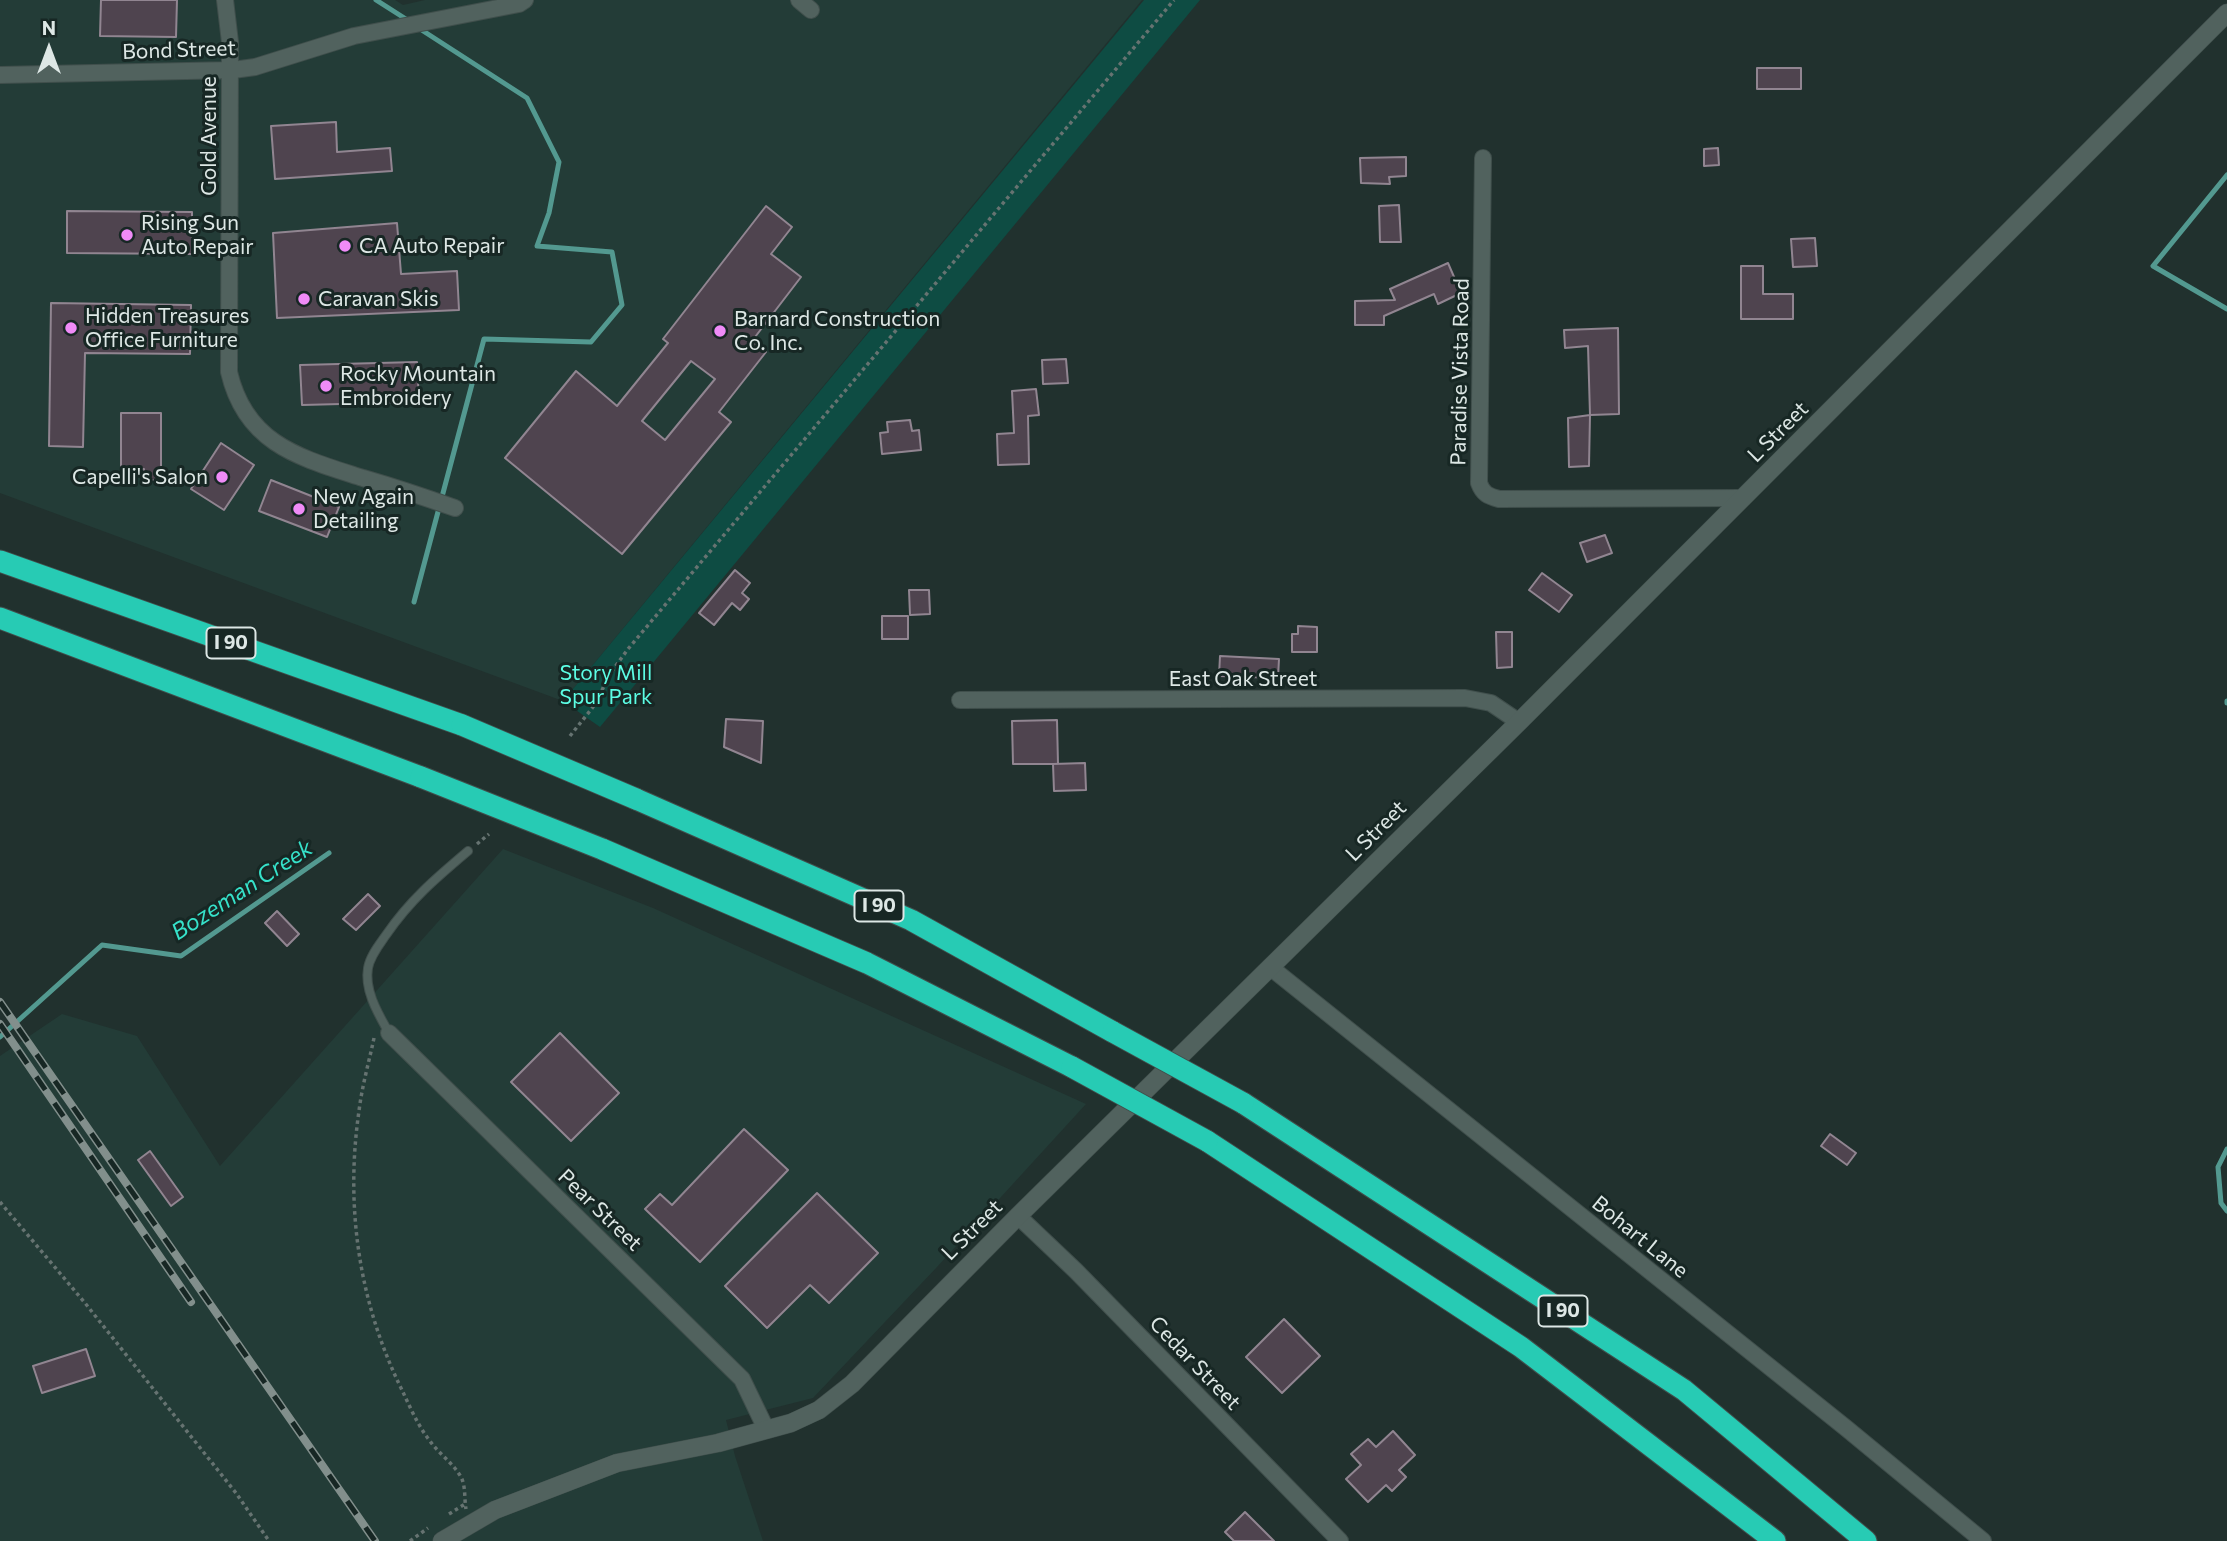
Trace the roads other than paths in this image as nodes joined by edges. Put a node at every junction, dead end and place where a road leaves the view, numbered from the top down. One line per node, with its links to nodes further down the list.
1 (225, 0): 4 (street, Gold Avenue)
2 (522, 2): 4 (street, Bond Street)
3 (2227, 13): 7 (street, L Street)
4 (230, 71): 5 (street, Bond Street); 8 (street, Gold Avenue)
5 (0, 75)
6 (1483, 158): 7 (street, Paradise Vista Road)
7 (1744, 498): 12 (street, L Street)
8 (455, 508)
9 (0, 561): 21 (highway, I 90, bridge)
10 (0, 618): 20 (highway, I 90, bridge)
11 (960, 700): 12 (street, East Oak Street)
12 (1519, 722): 14 (street, L Street)
13 (471, 849): 15 (lane)
14 (1270, 967): 16 (street, L Street); 22 (street, Bohart Lane)
15 (389, 1033): 17 (street, Pear Street)
16 (1018, 1216): 17 (street, L Street); 19 (street, Cedar Street)
17 (766, 1429): 18 (street, L Street)
18 (442, 1541)
19 (1340, 1541)
20 (1775, 1541)
21 (1866, 1541)
22 (1983, 1541)

